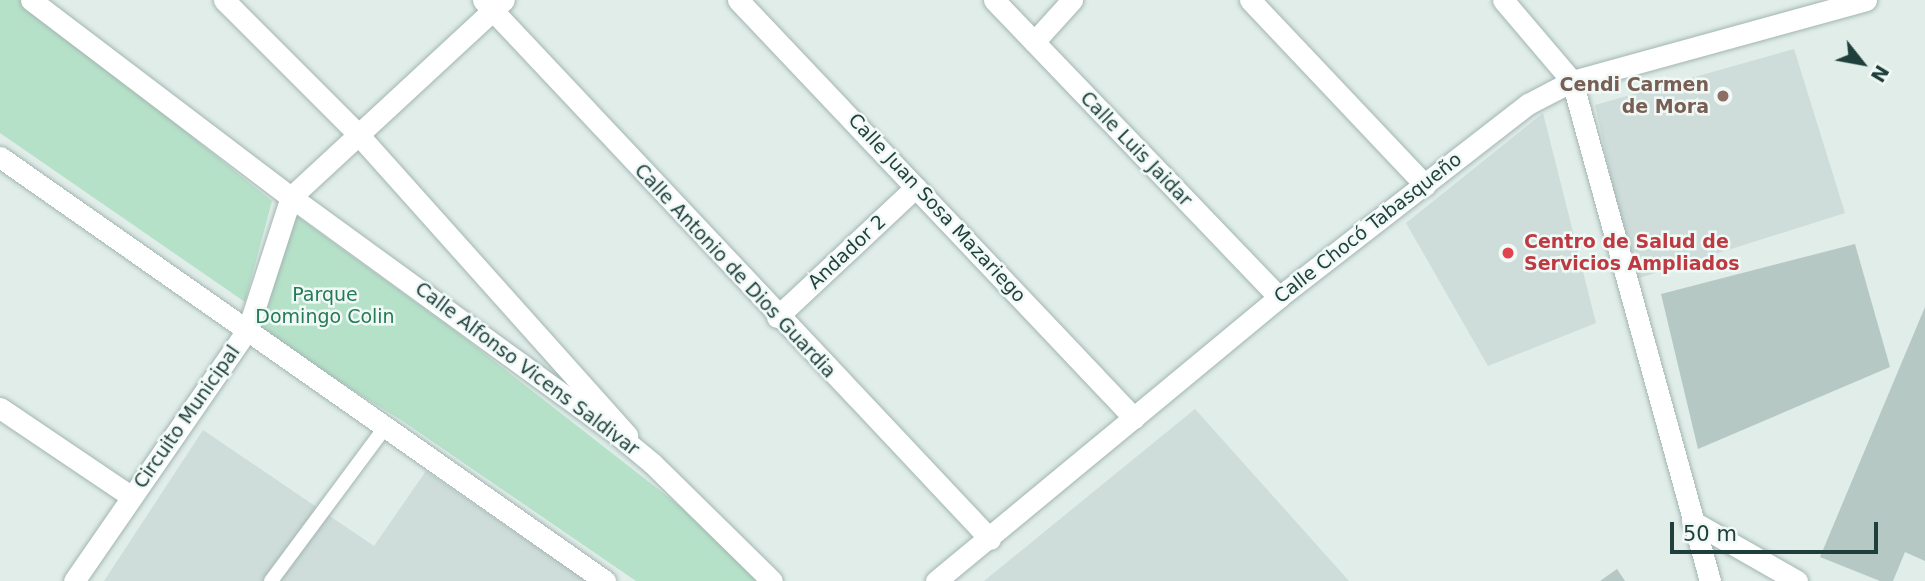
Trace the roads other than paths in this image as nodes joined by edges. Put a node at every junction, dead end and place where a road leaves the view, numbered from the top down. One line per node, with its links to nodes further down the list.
1 (31, 0): 16 (street, Calle Alfonso Vicens Saldivar)
2 (224, 0): 12 (street)
3 (738, 0): 15 (street, Calle Juan Sosa Mazariego)
4 (994, 0): 10 (street, Calle Luis Jaidar)
5 (1072, 0): 10 (street)
6 (1250, 0): 14 (street)
7 (1503, 0): 11 (street)
8 (1866, 0): 11 (street, Calle Chocó Tabasqueño)
9 (493, 3): 12 (street); 18 (street, Calle Antonio de Dios Guardia)
10 (1034, 42): 17 (street, Calle Luis Jaidar)
11 (1572, 81): 14 (street, Calle Chocó Tabasqueño); 25 (street)
12 (356, 132): 16 (street); 23 (street)
13 (0, 158): 19 (street, Circuito Municipal)
14 (1425, 185): 17 (street, Calle Chocó Tabasqueño)
15 (916, 187): 18 (street, Andador 2); 21 (street, Calle Juan Sosa Mazariego)
16 (290, 197): 19 (street); 23 (street, Calle Alfonso Vicens Saldivar)
17 (1279, 297): 21 (street, Calle Chocó Tabasqueño)
18 (777, 317): 26 (street, Calle Antonio de Dios Guardia)
19 (248, 329): 22 (street); 24 (street, Circuito Municipal)
20 (0, 408): 24 (street)
21 (1135, 418): 26 (street, Calle Chocó Tabasqueño)
22 (386, 426): 28 (lane); 29 (street)
23 (652, 463): 30 (street, Calle Alfonso Vicens Saldivar)
24 (132, 497): 27 (street, Circuito Municipal)
25 (1692, 522): 32 (street); 33 (street)
26 (990, 539): 31 (street, Calle Chocó Tabasqueño)
27 (74, 581)
28 (271, 581)
29 (605, 581)
30 (772, 581)
31 (936, 581)
32 (1710, 581)
33 (1797, 581)

